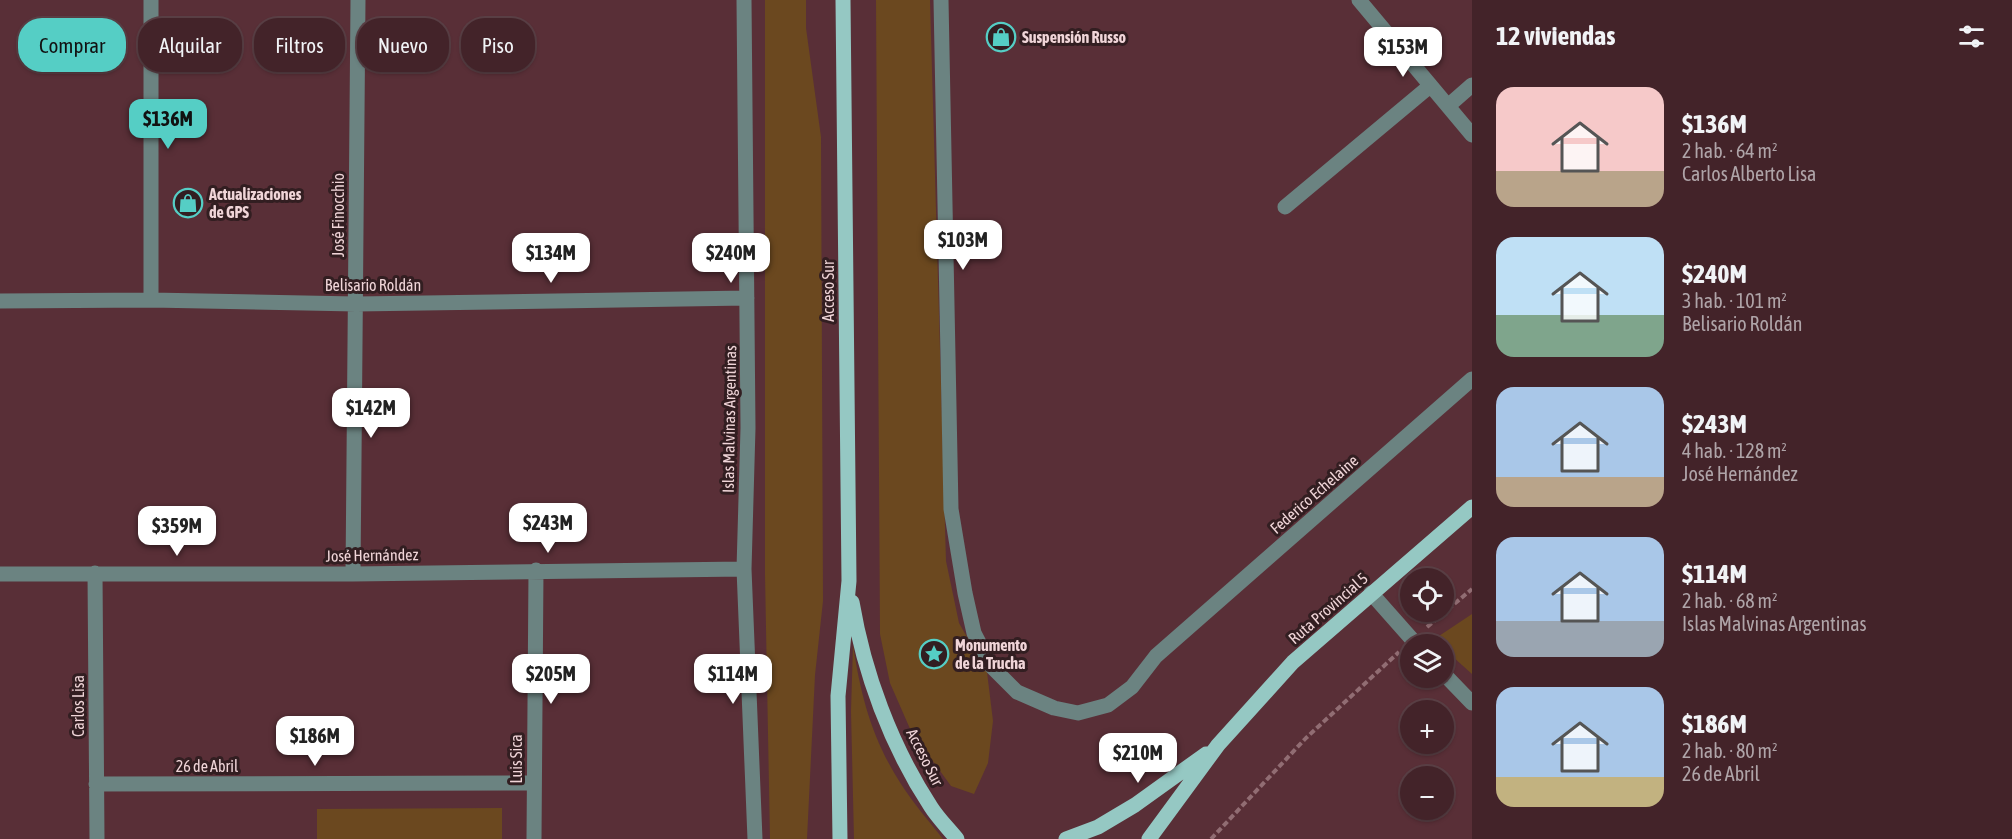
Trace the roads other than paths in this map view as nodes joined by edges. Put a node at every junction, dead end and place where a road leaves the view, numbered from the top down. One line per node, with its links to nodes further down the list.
1 (151, 0): 13 (street)
2 (358, 0): 15 (street, José Finocchio)
3 (744, 0): 12 (street, Islas Malvinas Argentinas)
4 (843, 0): 23 (main road, Acceso Sur)
5 (941, 0): 16 (street, Federico Echelaine)
6 (1359, 0): 8 (street)
7 (1472, 85): 9 (street)
8 (1430, 86): 9 (street); 11 (street)
9 (1448, 106): 10 (street)
10 (1472, 135)
11 (1285, 207)
12 (747, 298): 15 (street, Belisario Roldán); 18 (street, Islas Malvinas Argentinas)
13 (151, 300): 14 (street, Belisario Roldán); 15 (street, Belisario Roldán)
14 (0, 301)
15 (356, 304): 22 (street, José Finocchio)
16 (1472, 380)
17 (1472, 507): 24 (main road, Ruta Provincial 5)
18 (744, 569): 19 (street, José Hernández); 34 (street, Islas Malvinas Argentinas)
19 (536, 570): 22 (street, José Hernández); 29 (street, Luis Sica)
20 (95, 573): 21 (street, José Hernández); 22 (street, José Hernández); 30 (street, Carlos Lisa)
21 (0, 574)
22 (353, 574)
23 (849, 581): 31 (main road, Acceso Sur); 37 (main road, Acceso Sur)
24 (1371, 593): 25 (street); 28 (main road, Ruta Provincial 5)
25 (1408, 634)
26 (1454, 684): 27 (street)
27 (1472, 703)
28 (1218, 745): 38 (main road, Ruta Provincial 5); 39 (main road, Ruta Provincial 5)
29 (534, 783): 30 (street, 26 de Abril); 33 (street, Luis Sica)
30 (96, 784): 32 (street, Carlos Lisa)
31 (838, 793): 35 (main road); 36 (main road, Acceso Sur)
32 (97, 839)
33 (534, 839)
34 (755, 839)
35 (831, 839)
36 (840, 839)
37 (957, 839)
38 (1066, 839)
39 (1149, 839)

